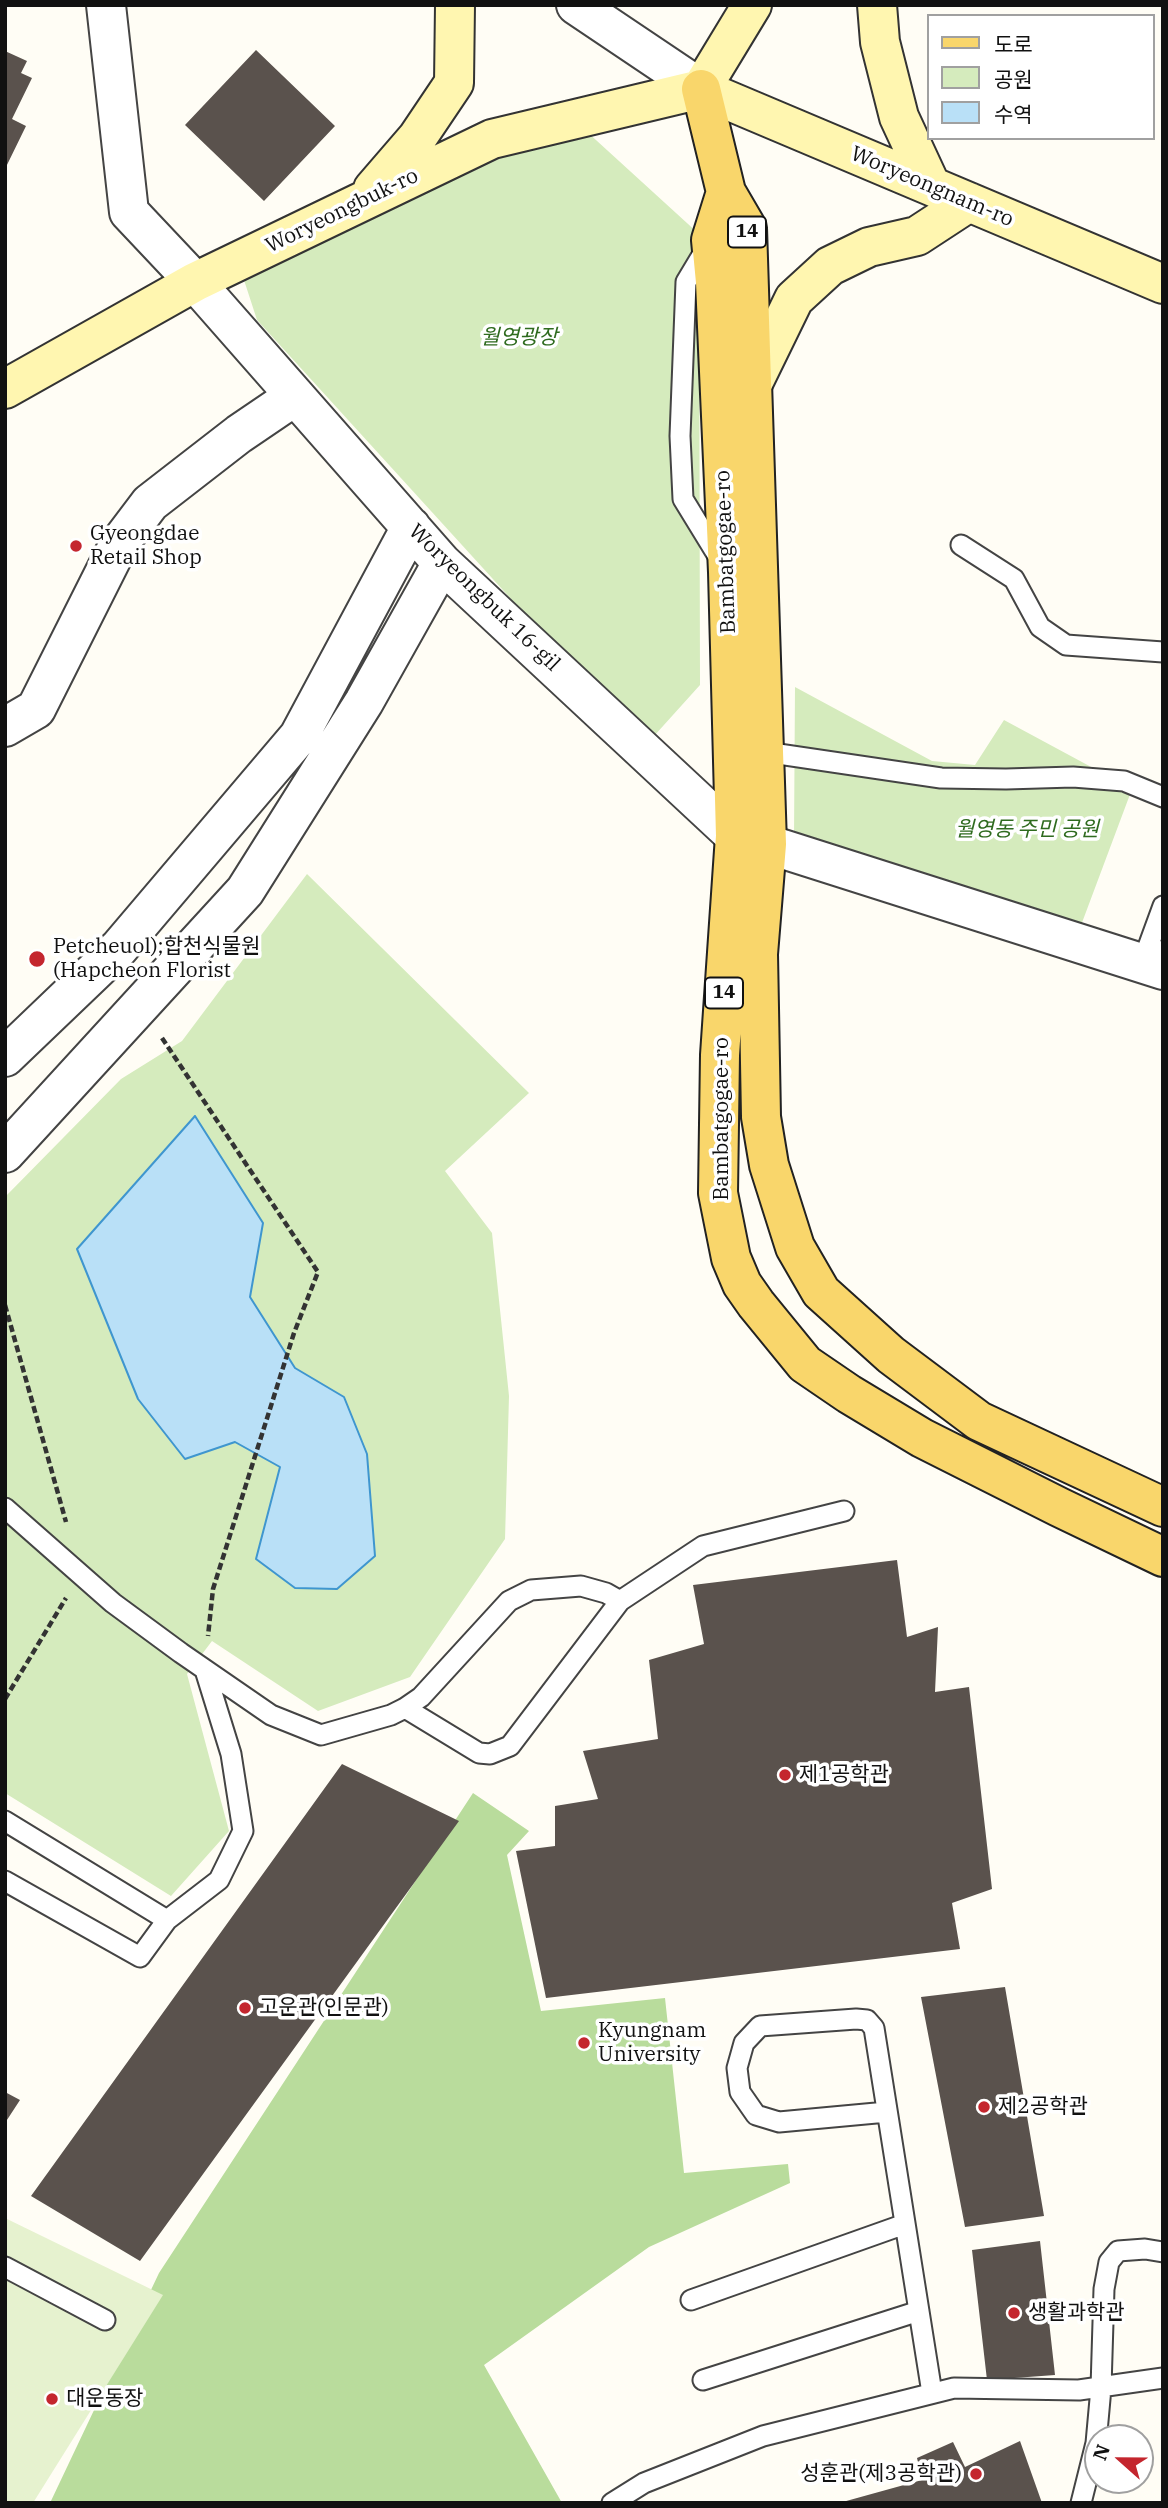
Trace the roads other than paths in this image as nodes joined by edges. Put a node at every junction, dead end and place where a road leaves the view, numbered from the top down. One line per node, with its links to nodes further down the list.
1 (106, 5): 11 (street, Woryeongbuk 16-gil)
2 (454, 5): 10 (main road)
3 (576, 5): 6 (street)
4 (751, 5): 6 (main road)
5 (877, 5): 7 (main road)
6 (701, 89): 7 (main road, Woryeongnam-ro); 8 (main road, Bambatgogae-ro / 14); 10 (main road, Woryeongbuk-ro)
7 (931, 186): 9 (main road, Woryeongnam-ro)
8 (726, 192): 13 (main road, Bambatgogae-ro / 14); 23 (main road, Bambatgogae-ro / 14)
9 (969, 202): 12 (main road, Woryeongnam-ro); 13 (main road)
10 (360, 203): 11 (main road, Woryeongbuk-ro)
11 (195, 282): 14 (main road, Woryeongbuk-ro); 15 (street, Woryeongbuk 16-gil)
12 (1163, 285)
13 (753, 383): 21 (main road, Bambatgogae-ro / 14)
14 (5, 389)
15 (295, 396): 16 (street, Woryeongbuk 16-gil); 20 (street)
16 (411, 527): 18 (street, Woryeongbuk 16-gil); 27 (street)
17 (961, 545): 19 (lane)
18 (442, 563): 23 (street, Woryeongbuk 16-gil); 28 (street)
19 (1163, 652)
20 (5, 727)
21 (765, 752): 22 (lane); 23 (main road, Bambatgogae-ro / 14)
22 (1163, 797)
23 (751, 840): 26 (street); 29 (main road, Bambatgogae-ro / 14); 32 (main road, Bambatgogae-ro / 14)
24 (1163, 906): 25 (lane)
25 (1163, 952)
26 (1163, 970)
27 (5, 1057)
28 (5, 1153)
29 (1163, 1507)
30 (5, 1508): 34 (lane)
31 (844, 1511): 33 (lane)
32 (1163, 1557)
33 (620, 1601): 35 (lane); 35 (lane)
34 (205, 1670): 35 (lane); 38 (lane)
35 (405, 1708)
36 (5, 1821): 38 (lane)
37 (5, 1881): 38 (lane)
38 (167, 1920)
39 (887, 2112): 39 (lane); 40 (lane)
40 (905, 2224): 43 (lane); 44 (lane)
41 (1163, 2252): 48 (lane)
42 (5, 2267): 45 (lane)
43 (691, 2300)
44 (919, 2311): 47 (lane); 49 (lane)
45 (105, 2320)
46 (1162, 2375): 48 (lane)
47 (703, 2380)
48 (1101, 2388): 49 (lane); 51 (lane)
49 (933, 2393): 50 (lane)
50 (612, 2503)
51 (1081, 2503)

